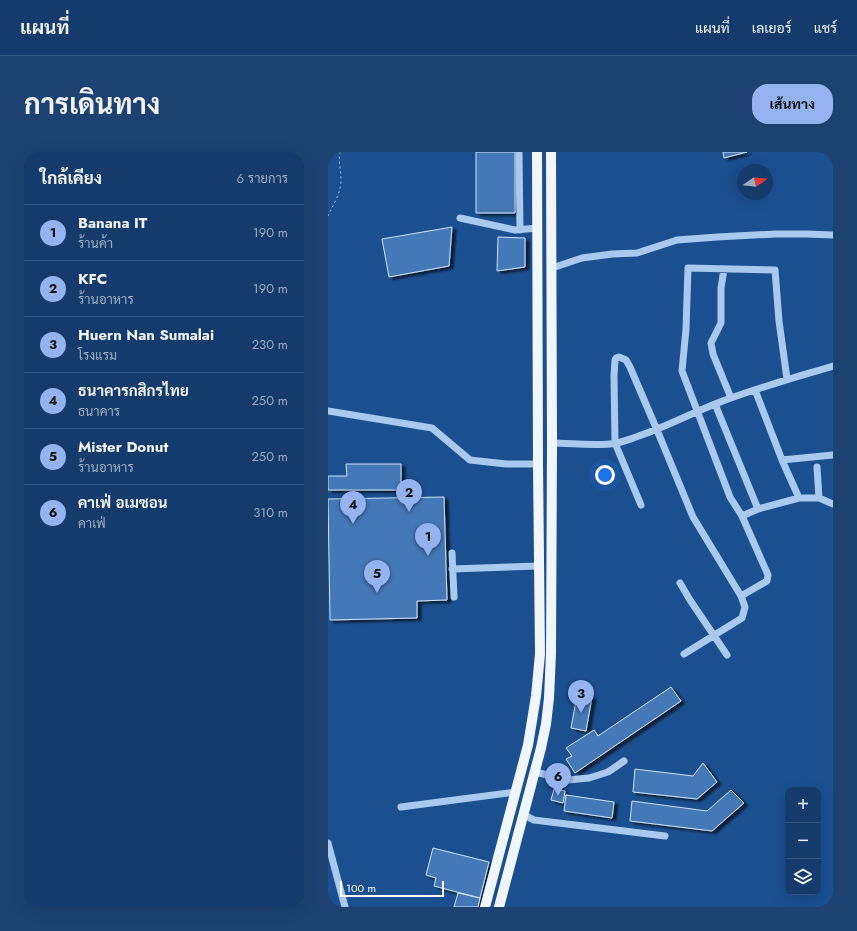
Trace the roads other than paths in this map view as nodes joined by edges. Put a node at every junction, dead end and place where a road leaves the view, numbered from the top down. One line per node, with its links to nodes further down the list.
1 (519, 152): 6 (street)
2 (537, 152): 5 (main road)
3 (551, 152): 8 (main road)
4 (460, 218): 6 (street)
5 (538, 228): 6 (street); 22 (main road)
6 (520, 230)
7 (833, 236): 8 (street)
8 (552, 268): 18 (main road)
9 (724, 269): 11 (street); 13 (street); 16 (street)
10 (833, 366): 11 (street)
11 (787, 380): 12 (street)
12 (755, 390): 13 (street); 21 (street)
13 (731, 398): 14 (street)
14 (715, 404): 16 (street); 28 (street)
15 (328, 411): 22 (street)
16 (697, 412): 17 (street); 29 (street)
17 (657, 430): 19 (street); 19 (street); 34 (street)
18 (552, 443): 19 (street); 40 (main road)
19 (615, 443): 27 (street)
20 (833, 455): 21 (street)
21 (782, 460): 24 (street)
22 (538, 464): 31 (main road)
23 (817, 467): 25 (street)
24 (799, 498): 25 (street); 28 (street)
25 (819, 498): 26 (street)
26 (833, 504)
27 (641, 505)
28 (758, 509): 29 (street)
29 (742, 516): 34 (street)
30 (452, 553): 32 (street)
31 (539, 566): 32 (street); 41 (main road)
32 (452, 569): 35 (street)
33 (680, 583): 36 (street)
34 (741, 596): 36 (street)
35 (454, 597)
36 (714, 636): 37 (street); 38 (street)
37 (684, 654)
38 (727, 655)
39 (624, 761): 40 (street)
40 (535, 772): 43 (main road)
41 (516, 792): 42 (street); 47 (main road)
42 (401, 807)
43 (524, 815): 44 (street); 48 (main road)
44 (665, 836)
45 (328, 843): 46 (street)
46 (345, 907)
47 (485, 907)
48 (499, 907)

